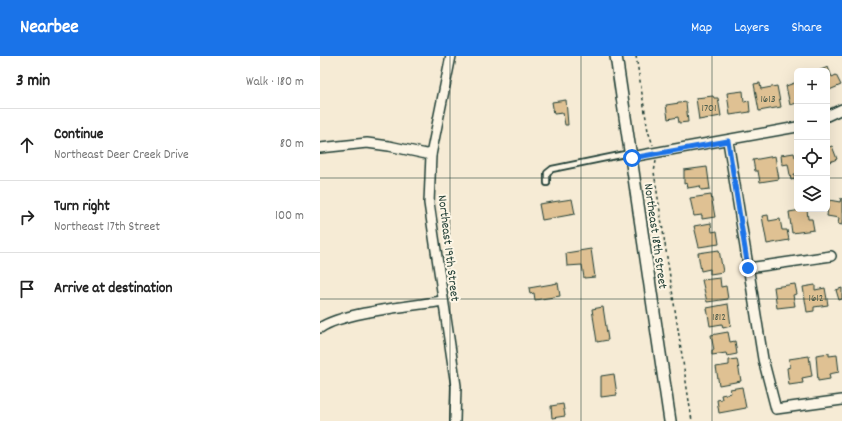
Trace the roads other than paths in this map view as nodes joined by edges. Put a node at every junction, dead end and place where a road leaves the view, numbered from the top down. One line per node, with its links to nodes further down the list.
1 (451, 56): 8 (street, Northeast 19th Street)
2 (616, 56): 9 (street, Northeast 18th Street)
3 (842, 109): 4 (street)
4 (830, 115)
5 (794, 128): 6 (street)
6 (728, 141): 9 (street); 12 (street)
7 (320, 148): 8 (street)
8 (431, 155): 13 (street, Northeast 19th Street)
9 (631, 155): 10 (lane); 17 (street, Northeast 18th Street)
10 (547, 183)
11 (831, 256): 12 (street)
12 (748, 268): 15 (street)
13 (443, 301): 14 (street); 16 (street, Northeast 19th Street)
14 (320, 328)
15 (842, 400)
16 (455, 421)
17 (670, 421)

